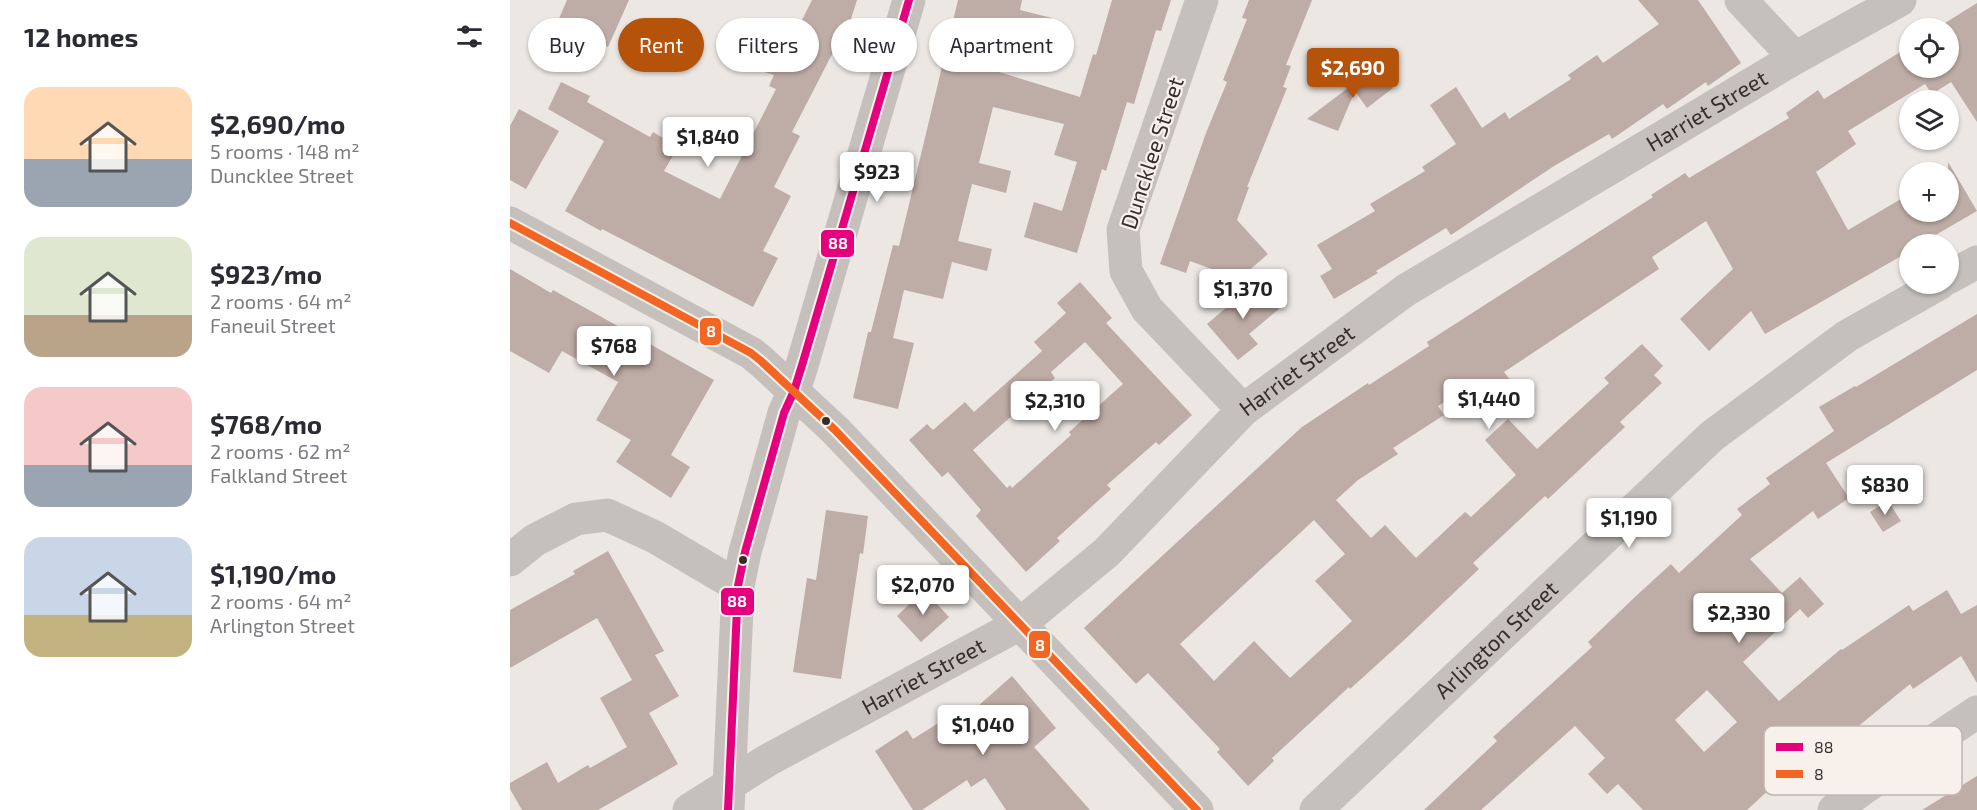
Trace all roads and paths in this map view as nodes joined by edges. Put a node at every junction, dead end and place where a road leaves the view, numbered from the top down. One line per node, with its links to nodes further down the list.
1 (909, 0): 10 (street)
2 (1202, 0): 11 (street, Duncklee Street)
3 (1742, 0): 5 (street)
4 (1900, 0): 5 (street, Harriet Street)
5 (1796, 58): 11 (street, Harriet Street)
6 (510, 223): 10 (street)
7 (1977, 262): 8 (street)
8 (1959, 272)
9 (1921, 294): 21 (street, Arlington Street)
10 (794, 391): 13 (street); 14 (street)
11 (1244, 410): 14 (street, Harriet Street)
12 (510, 560): 13 (street)
13 (738, 586): 18 (street)
14 (1020, 624): 18 (street, Harriet Street); 20 (street)
15 (1977, 712): 16 (street)
16 (1956, 726)
17 (1854, 795): 22 (street)
18 (728, 798): 19 (street, Harriet Street)
19 (689, 810)
20 (1197, 810)
21 (1316, 810)
22 (1834, 810)

